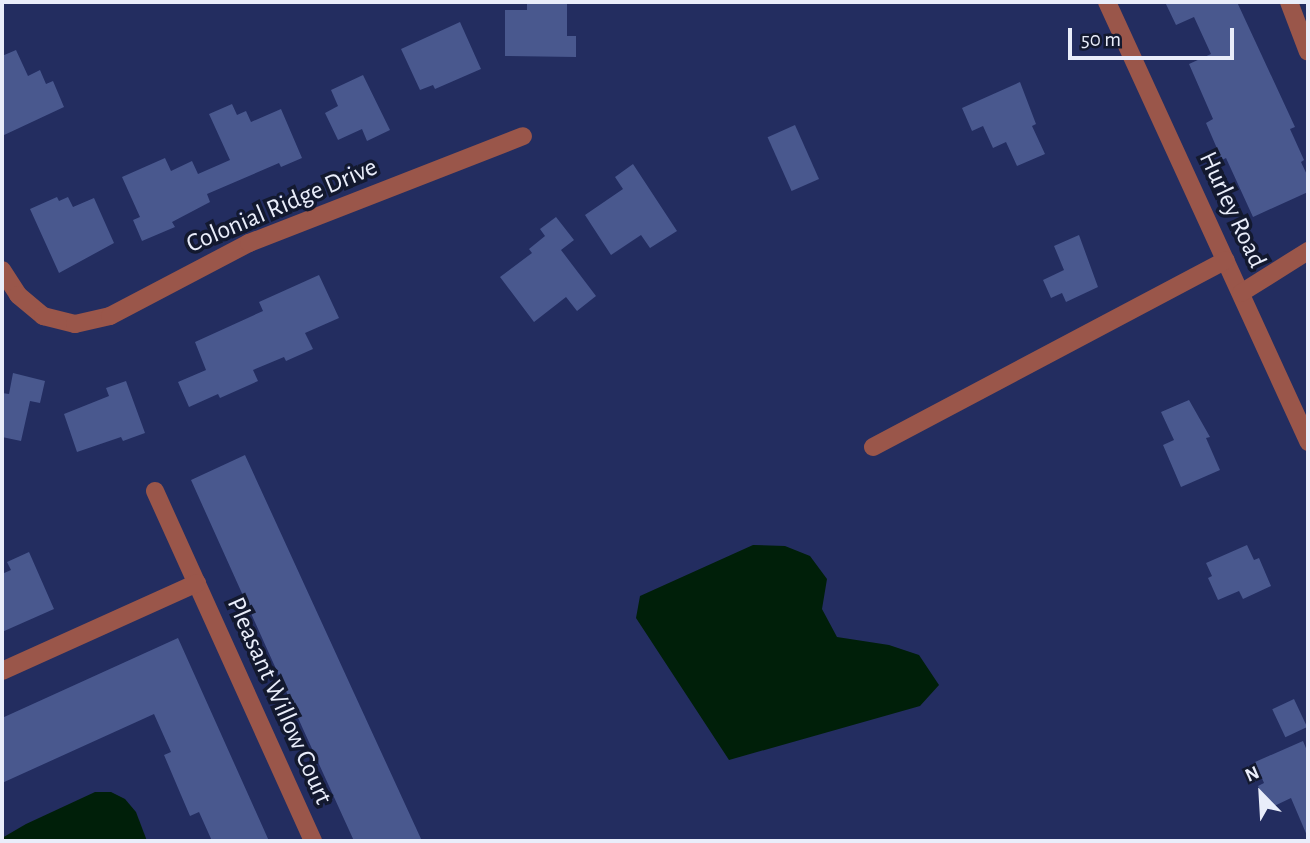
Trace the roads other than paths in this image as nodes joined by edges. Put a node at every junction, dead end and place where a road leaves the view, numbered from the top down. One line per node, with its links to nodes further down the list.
1 (1107, 2): 6 (street, Hurley Road)
2 (1289, 2): 3 (street)
3 (1308, 52)
4 (523, 136): 7 (street, Colonial Ridge Drive)
5 (1308, 251): 8 (street)
6 (1226, 260): 8 (street, Hurley Road); 10 (street)
7 (2, 270)
8 (1241, 293): 9 (street, Hurley Road)
9 (1308, 442)
10 (873, 447)
11 (155, 491): 12 (street, Pleasant Willow Court)
12 (197, 583): 13 (street, Pleasant Willow Court); 14 (street, Pleasant Willow Court)
13 (2, 671)
14 (313, 841)

